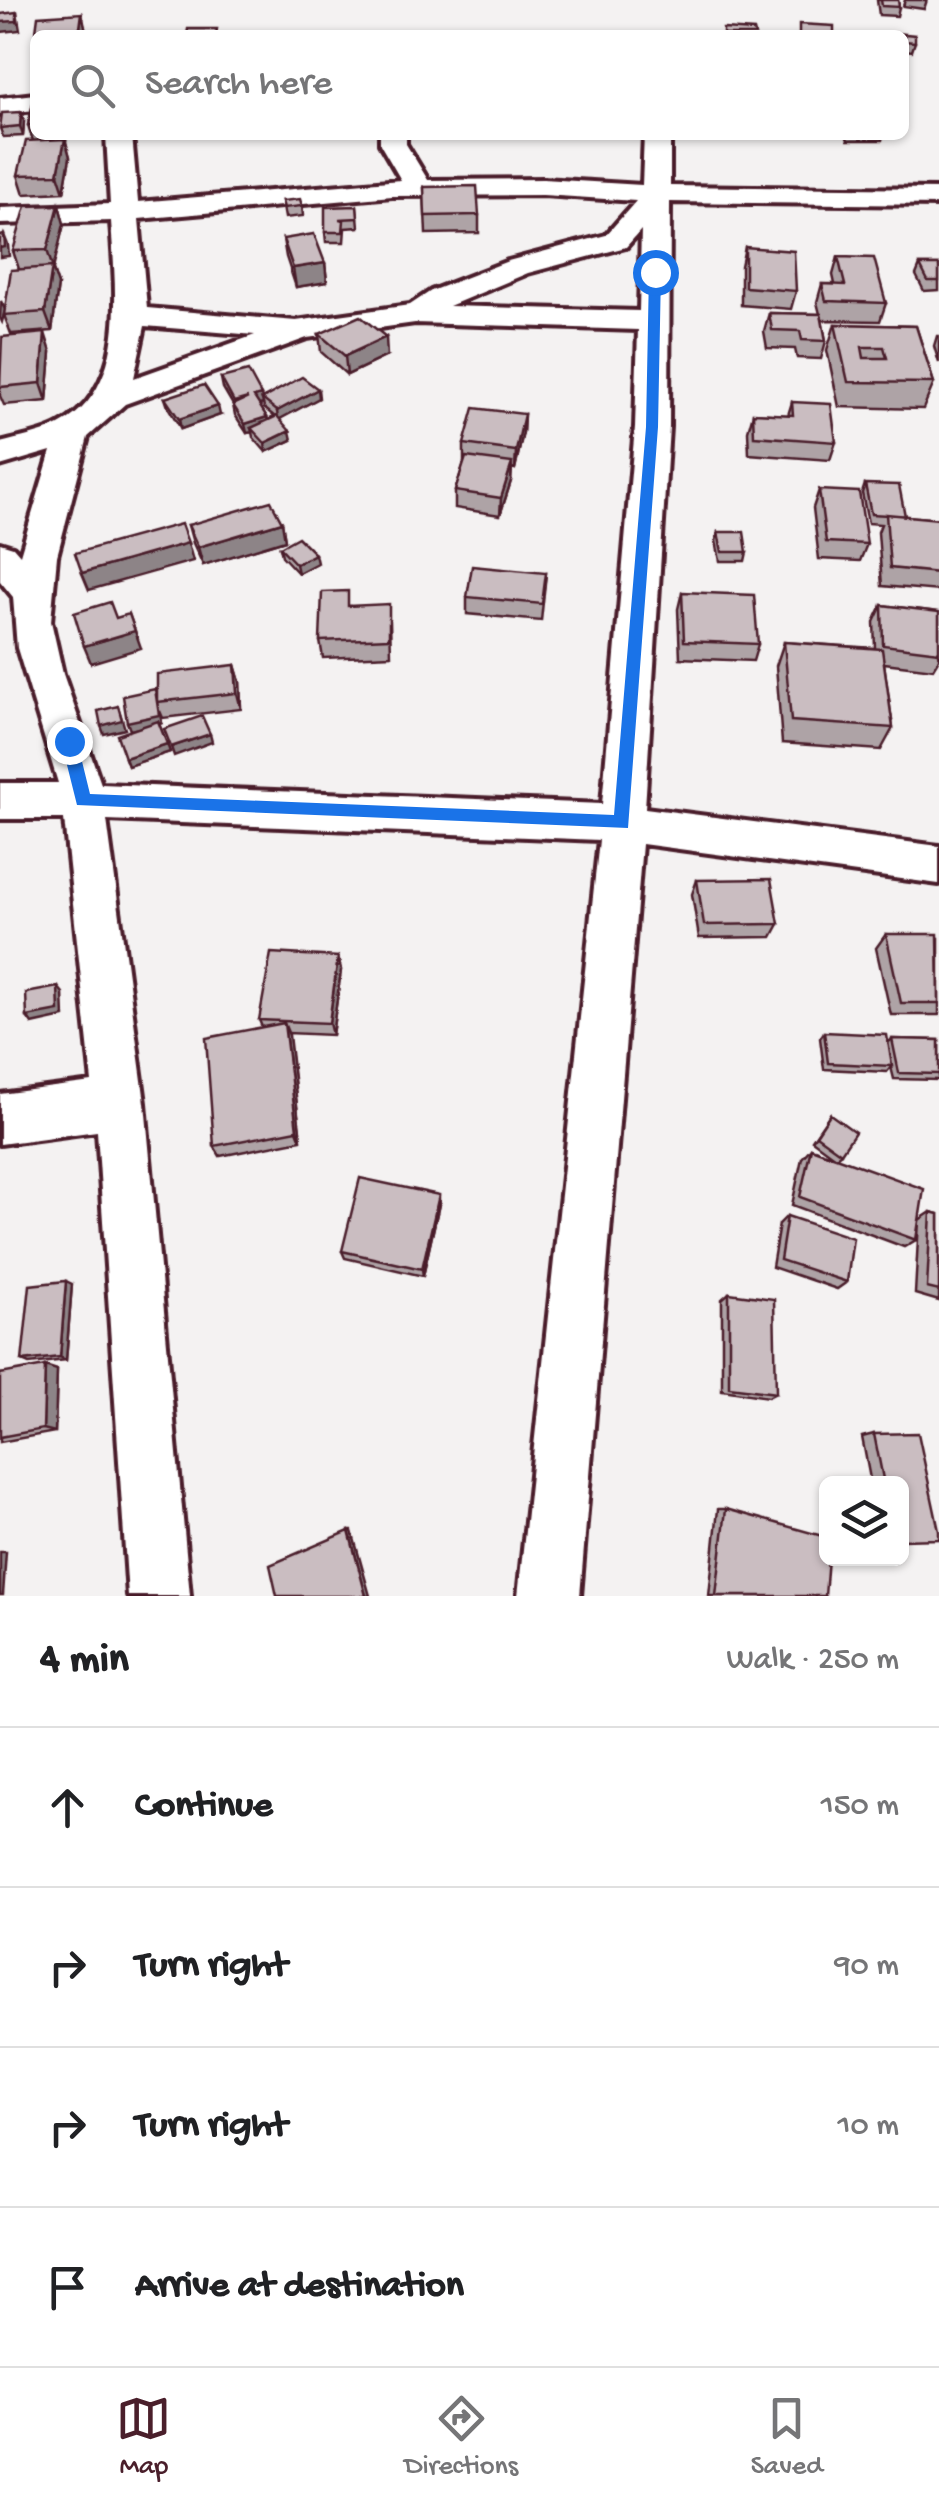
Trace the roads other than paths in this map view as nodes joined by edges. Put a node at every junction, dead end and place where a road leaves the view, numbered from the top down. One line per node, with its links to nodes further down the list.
1 (30, 103): 2 (street)
2 (0, 106)
3 (119, 140): 9 (street)
4 (392, 140): 6 (street)
5 (657, 140): 7 (street)
6 (419, 187): 7 (street); 9 (street)
7 (657, 194): 8 (street); 11 (street); 13 (street)
8 (939, 197)
9 (122, 212): 10 (street); 12 (street)
10 (0, 216)
11 (416, 314): 13 (street); 14 (street)
12 (132, 316): 14 (street); 15 (street)
13 (654, 321): 22 (street)
14 (302, 329): 15 (street)
15 (113, 397): 16 (street)
16 (72, 433): 17 (street); 19 (street)
17 (0, 456)
18 (0, 556): 19 (street)
19 (16, 592): 20 (street)
20 (83, 800): 21 (street); 22 (street); 24 (street)
21 (0, 801)
22 (622, 823): 23 (street); 27 (street)
23 (939, 865)
24 (120, 1102): 25 (street); 26 (street)
25 (0, 1119)
26 (159, 1596)
27 (549, 1596)

